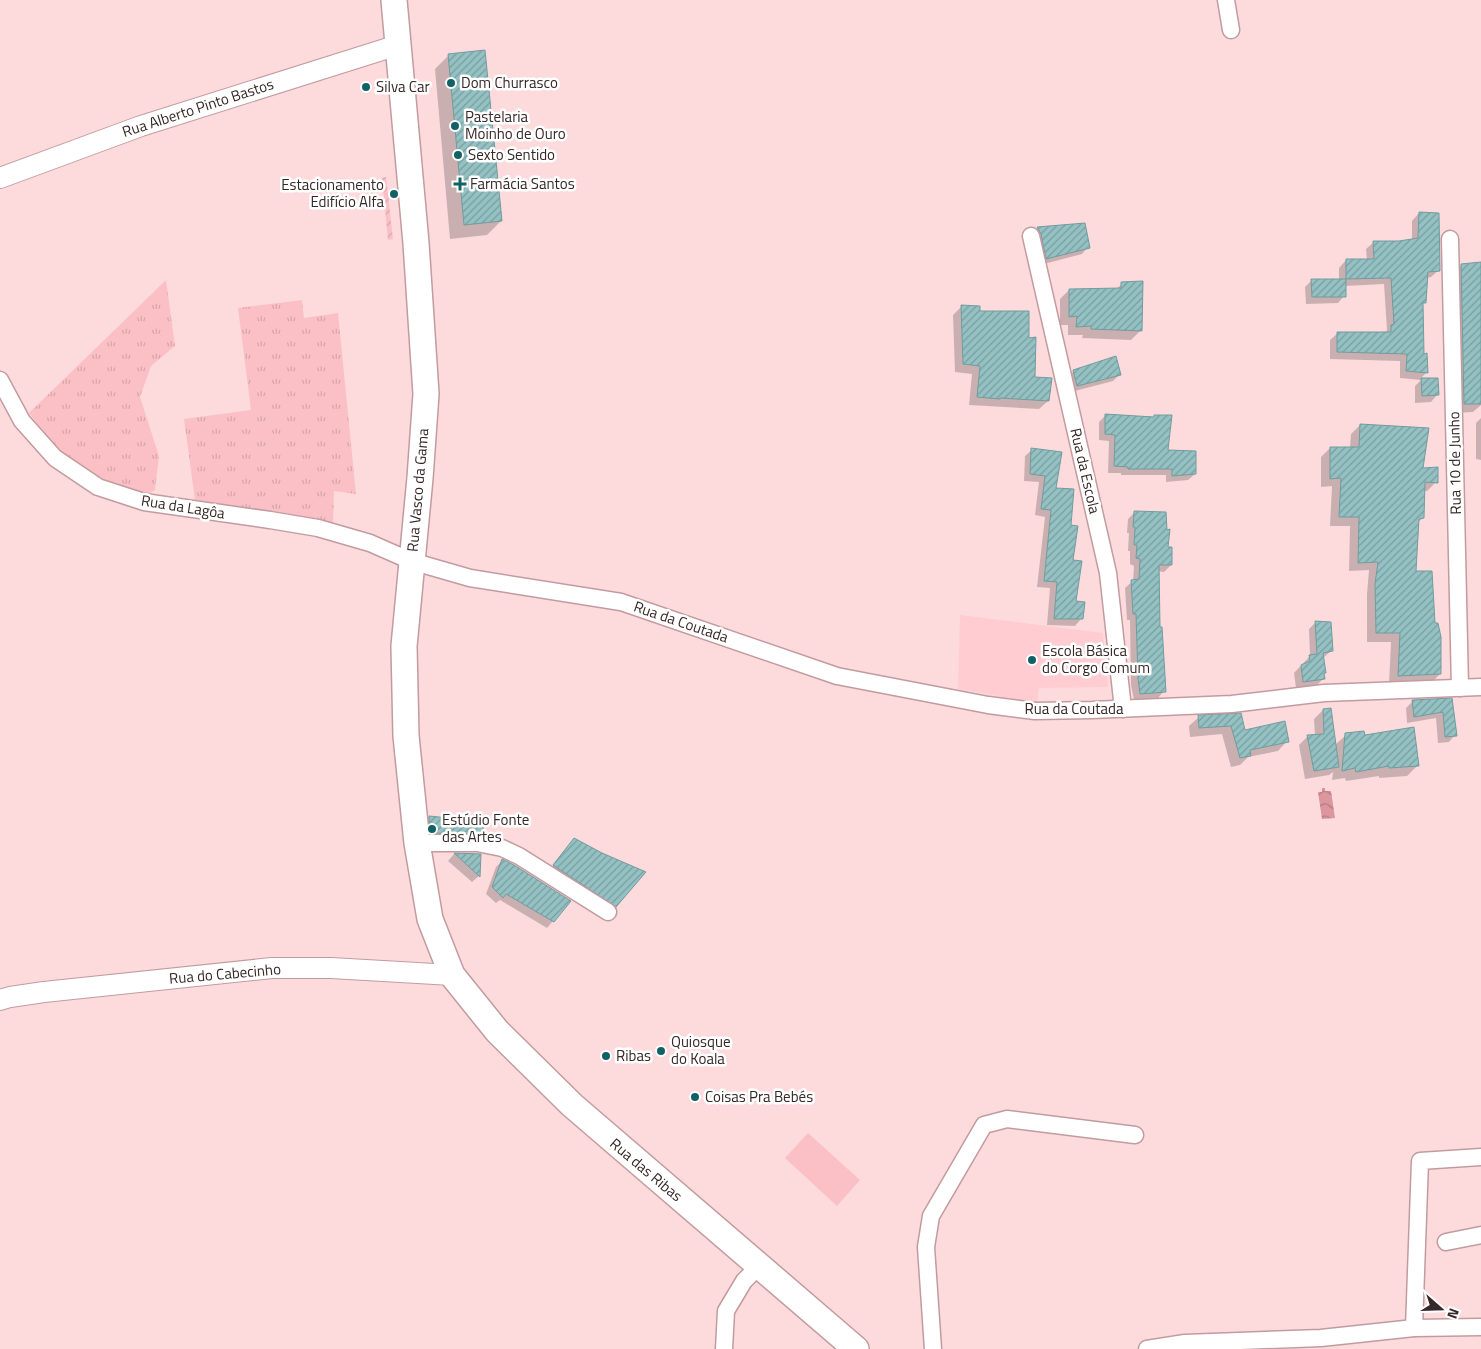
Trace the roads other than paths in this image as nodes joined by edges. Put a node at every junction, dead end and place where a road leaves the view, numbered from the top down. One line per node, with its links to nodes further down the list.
1 (394, 0): 4 (main road, Rua Vasco da Gama)
2 (1226, 0): 3 (street)
3 (1231, 30)
4 (398, 45): 5 (street, Rua Alberto Pinto Bastos); 9 (main road, Rua Vasco da Gama)
5 (0, 178)
6 (1031, 236): 13 (street, Rua da Escola)
7 (1450, 239): 12 (street, Rua 10 de Junho)
8 (0, 380): 9 (street, Rua da Lagôa)
9 (411, 561): 10 (street, Rua da Lagôa); 14 (main road, Rua Vasco da Gama)
10 (620, 602): 13 (street, Rua da Coutada)
11 (1481, 687): 12 (street, Rua da Coutada)
12 (1460, 688): 13 (street, Rua da Coutada)
13 (1123, 709)
14 (418, 842): 15 (street); 16 (main road, Rua Vasco da Gama)
15 (608, 912)
16 (452, 975): 17 (street, Rua do Cabecinho); 22 (main road, Rua das Ribas)
17 (0, 1000)
18 (1134, 1135): 28 (street)
19 (1481, 1157): 23 (street)
20 (1481, 1235): 21 (street)
21 (1446, 1242)
22 (759, 1266): 26 (street); 27 (main road, Rua das Ribas)
23 (1414, 1328): 24 (street); 25 (street)
24 (1481, 1328)
25 (1321, 1343): 29 (street)
26 (724, 1349)
27 (856, 1349)
28 (933, 1349)
29 (1147, 1349)

